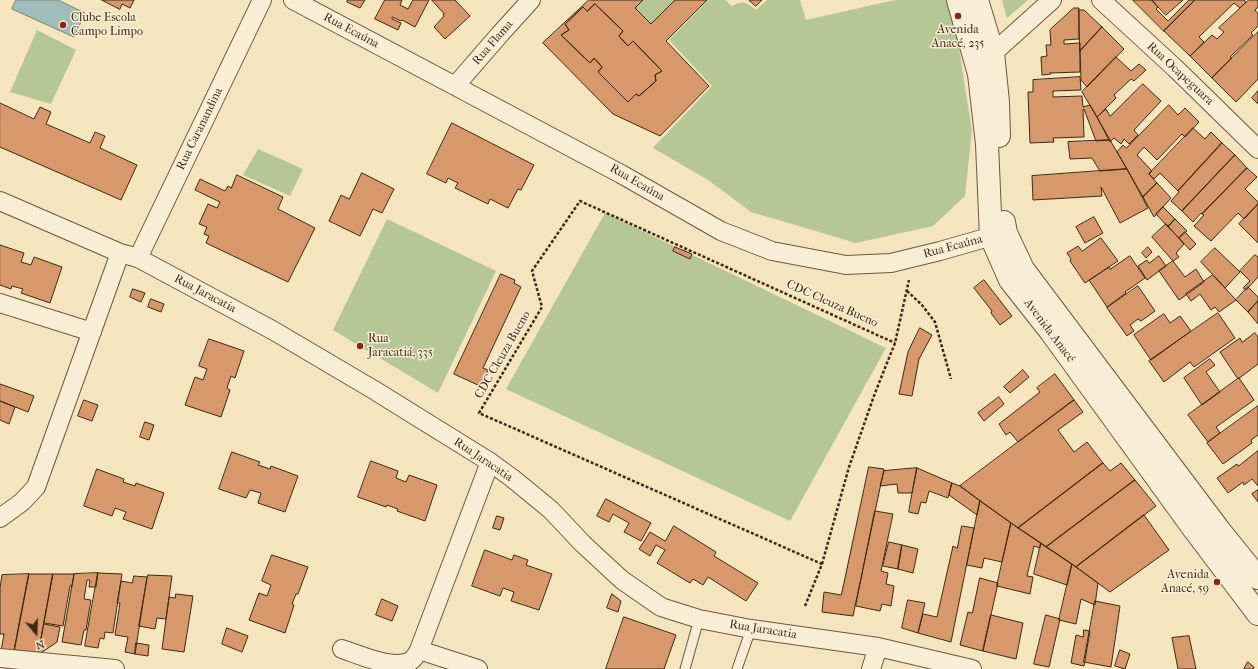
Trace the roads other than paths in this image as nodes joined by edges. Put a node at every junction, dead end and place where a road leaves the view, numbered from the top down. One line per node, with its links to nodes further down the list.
1 (262, 0): 14 (street, Rua Caranandina)
2 (292, 0): 9 (street, Rua Ecaúna)
3 (531, 0): 9 (street, Rua Flama)
4 (958, 0): 8 (street, Avenida Anacé)
5 (977, 0): 8 (street, Avenida Anacé)
6 (1052, 0): 8 (street)
7 (1101, 0): 10 (street, Rua Ocapeguara)
8 (984, 58): 12 (street, Avenida Anacé)
9 (455, 86): 12 (street, Rua Ecaúna)
10 (1258, 148)
11 (0, 201): 13 (street, Rua Jaracatia)
12 (999, 235): 16 (street, Avenida Anacé)
13 (120, 253): 14 (street, Rua Jaracatia); 17 (street)
14 (138, 258): 18 (street, Rua Jaracatia)
15 (0, 303): 17 (street)
16 (1044, 309): 20 (street, Avenida Anacé); 21 (street, Avenida Anacé)
17 (92, 332): 19 (street)
18 (490, 462): 22 (street, Rua Jaracatia); 26 (street)
19 (0, 518)
20 (1258, 578)
21 (1258, 614)
22 (699, 619): 23 (street, Rua Jaracatia); 30 (lane)
23 (751, 629): 24 (street, Rua Jaracatia); 31 (lane)
24 (878, 647): 32 (street); 33 (street, Rua Jaracatia)
25 (342, 649): 26 (street)
26 (420, 650): 29 (street)
27 (0, 658): 28 (street)
28 (115, 669)
29 (478, 669)
30 (685, 669)
31 (737, 669)
32 (871, 669)
33 (972, 669)

